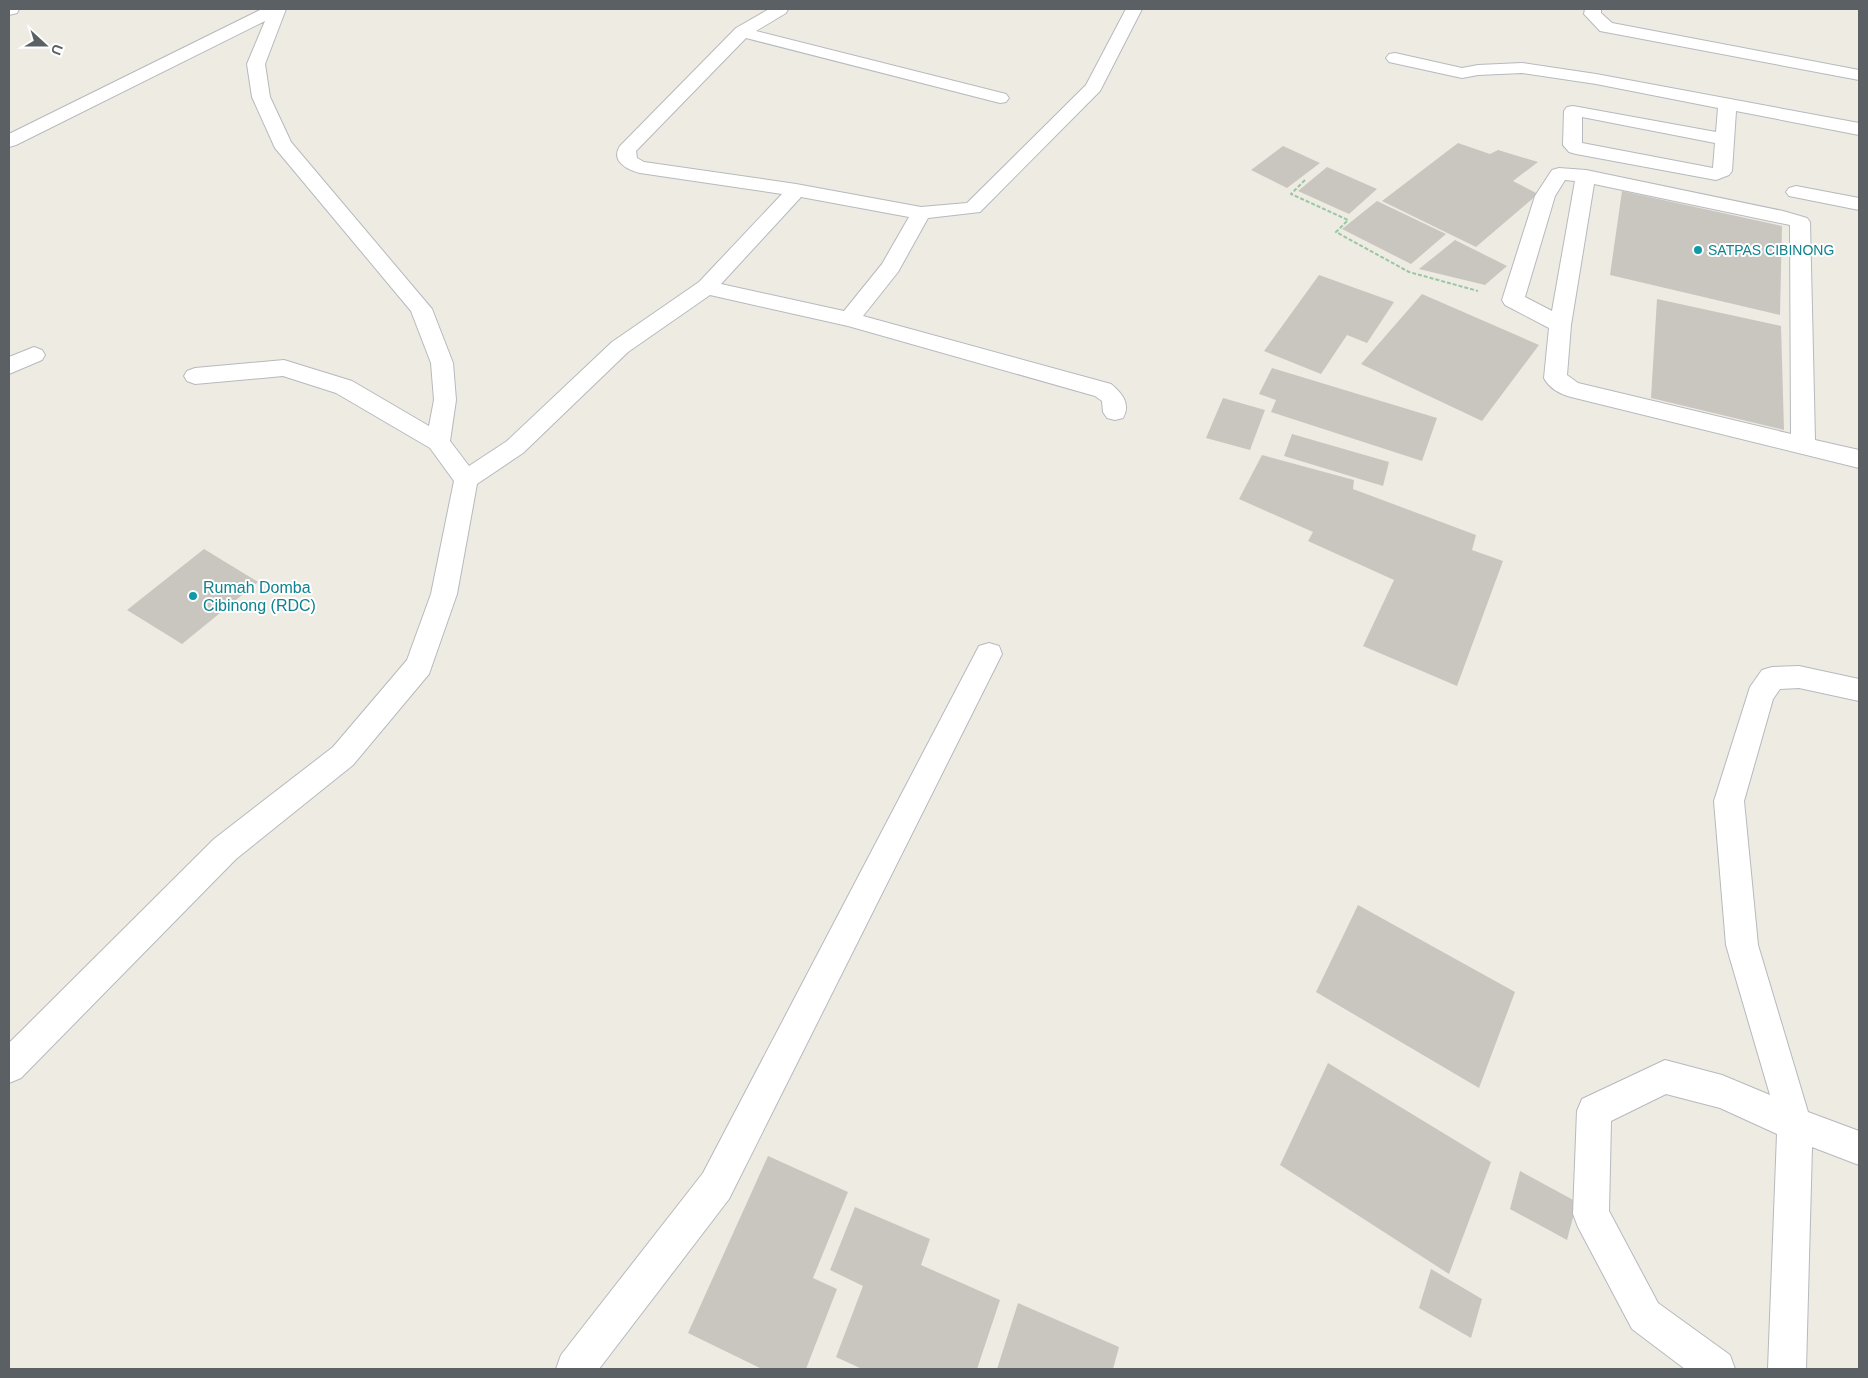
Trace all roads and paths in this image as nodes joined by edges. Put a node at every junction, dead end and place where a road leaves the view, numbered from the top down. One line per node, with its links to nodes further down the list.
1 (277, 9): 12 (street); 27 (street)
2 (780, 9): 5 (street)
3 (1134, 9): 18 (street)
4 (1593, 9): 7 (street)
5 (742, 32): 8 (street); 15 (street)
6 (1396, 58): 9 (street)
7 (1859, 74)
8 (1000, 98)
9 (1728, 103): 10 (street); 11 (street)
10 (1859, 129)
11 (1725, 139): 11 (street)
12 (9, 141)
13 (1586, 176): 20 (street); 22 (street); 28 (street)
14 (1305, 180): 20 (path)
15 (796, 190): 18 (street); 19 (street)
16 (1796, 192): 17 (street)
17 (1859, 204)
18 (921, 213): 21 (street)
19 (706, 286): 21 (street); 30 (street)
20 (1513, 300): 22 (street)
21 (850, 319): 26 (street)
22 (1560, 326): 28 (street)
23 (34, 355): 24 (street)
24 (9, 366)
25 (195, 376): 27 (street)
26 (1115, 412)
27 (438, 442): 30 (street)
28 (1803, 445): 29 (street)
29 (1859, 459)
30 (466, 480): 33 (street)
31 (989, 654): 36 (street)
32 (1859, 690): 34 (street)
33 (9, 1066)
34 (1795, 1124): 35 (street); 37 (street); 38 (street)
35 (1859, 1148)
36 (576, 1369)
37 (1716, 1369)
38 (1787, 1369)

